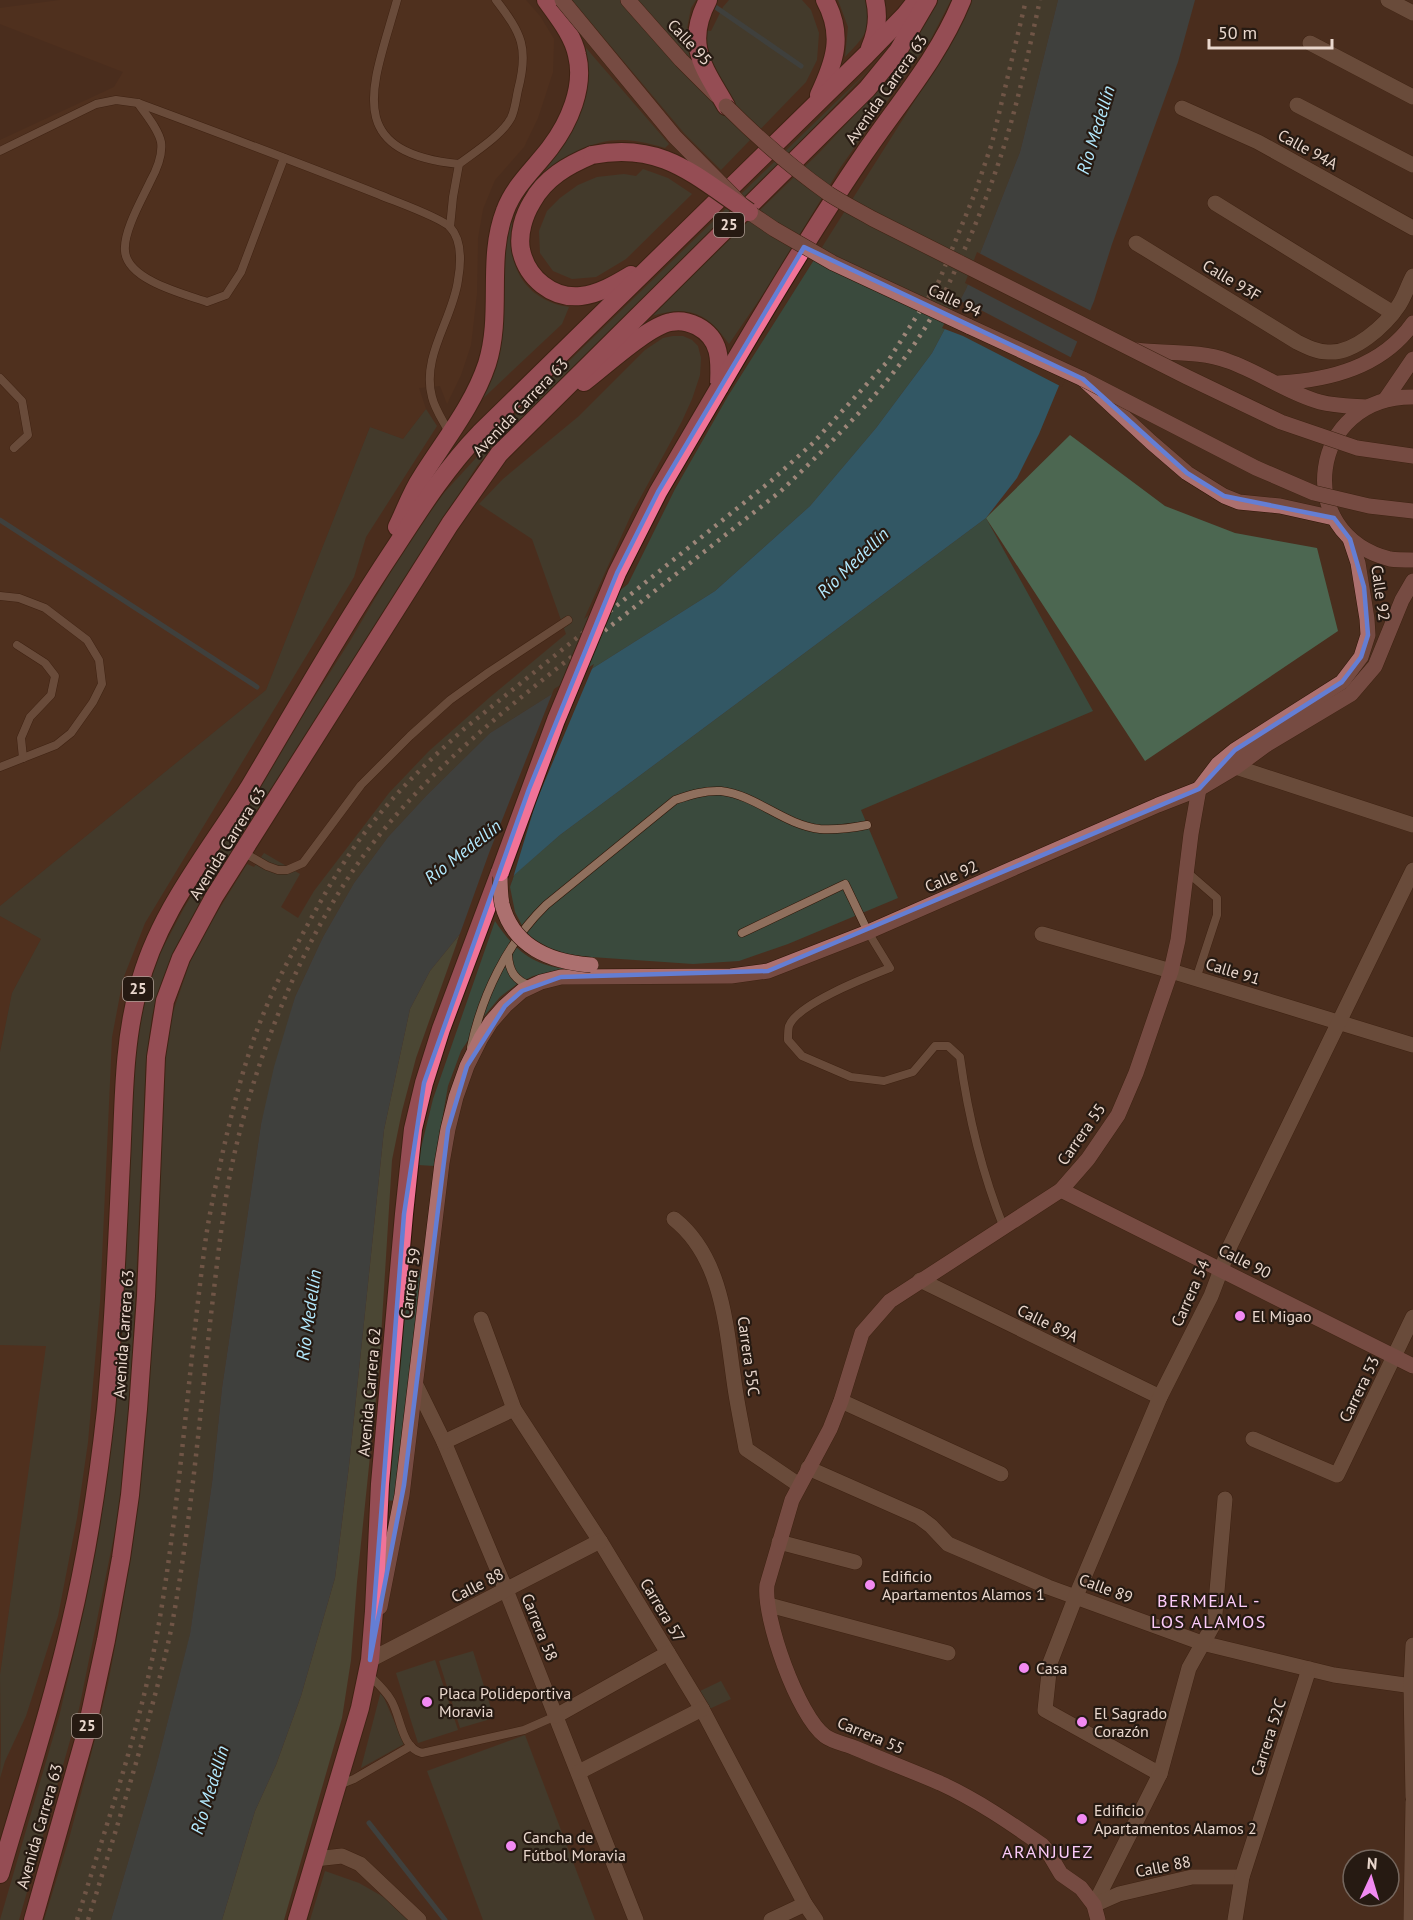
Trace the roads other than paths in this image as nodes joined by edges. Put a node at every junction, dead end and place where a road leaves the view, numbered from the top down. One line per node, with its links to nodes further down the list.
1 (398, 0): 24 (lane)
2 (496, 0): 24 (lane)
3 (546, 0): 44 (highway)
4 (562, 0): 27 (main road, Calle 94, bridge)
5 (628, 0): 20 (main road, Calle 95)
6 (708, 0): 20 (highway)
7 (825, 0): 18 (highway)
8 (875, 0): 15 (highway)
9 (916, 0): 15 (highway, Avenida Carrera 63 / 25)
10 (928, 0): 45 (highway, Avenida Carrera 63 / 25)
11 (962, 0): 39 (highway, Avenida Carrera 63)
12 (1388, 0): 13 (street)
13 (1413, 13)
14 (1310, 43): 16 (street)
15 (866, 55): 18 (highway, Avenida Carrera 63 / 25)
16 (1413, 97)
17 (138, 103): 22 (lane); 23 (lane); 23 (lane)
18 (815, 104): 31 (highway, Avenida Carrera 63 / 25)
19 (1297, 105): 25 (street)
20 (726, 106): 35 (main road, bridge)
21 (1182, 108): 29 (street, Calle 94A)
22 (0, 151)
23 (284, 158): 28 (lane)
24 (459, 164): 28 (lane)
25 (1413, 165)
26 (1215, 203): 33 (street)
27 (749, 212): 31 (highway, bridge); 38 (main road, Calle 94, bridge)
28 (450, 227): 44 (lane)
29 (1413, 228)
30 (1136, 243): 33 (street, Calle 93F)
31 (654, 262): 53 (highway, Avenida Carrera 63 / 25)
32 (1413, 276): 33 (street)
33 (1393, 313)
34 (1413, 323): 40 (main road)
35 (1135, 350): 40 (main road); 47 (main road, bridge)
36 (1413, 359): 42 (main road)
37 (0, 378): 46 (lane)
38 (1083, 379): 48 (main road, Calle 94, bridge); 49 (main road, bridge)
39 (719, 388): 45 (highway); 66 (highway, Avenida Carrera 63, bridge)
40 (1301, 388): 43 (main road)
41 (1413, 397): 42 (main road)
42 (1385, 400): 43 (main road)
43 (1366, 407): 49 (main road)
44 (450, 434): 53 (highway)
45 (514, 437): 63 (highway, Avenida Carrera 63 / 25)
46 (14, 448)
47 (1413, 456)
48 (1413, 511)
49 (1334, 518): 50 (main road)
50 (1350, 539): 51 (main road); 60 (main road, Calle 92)
51 (1413, 560)
52 (1413, 581): 59 (main road, Calle 92)
53 (368, 588): 118 (highway, Avenida Carrera 63 / 25)
54 (0, 596): 57 (lane)
55 (568, 620): 63 (lane)
56 (17, 645): 57 (lane)
57 (23, 758): 58 (lane)
58 (0, 767)
59 (1236, 767): 60 (main road, Calle 92); 62 (street)
60 (1199, 789): 64 (main road, Carrera 55); 67 (main road, Calle 92)
61 (867, 825): 70 (lane)
62 (1413, 825)
63 (243, 852): 126 (highway, Avenida Carrera 63 / 25)
64 (1186, 870): 72 (main road, Carrera 55); 73 (lane)
65 (1413, 870): 75 (street, Carrera 54)
66 (500, 872): 71 (main road, Calle 92, bridge); 107 (highway, Avenida Carrera 62)
67 (868, 932): 68 (lane); 71 (main road, Calle 92); 80 (lane)
68 (742, 933)
69 (1042, 934): 72 (street, Calle 91)
70 (508, 955): 74 (lane); 77 (lane)
71 (586, 971): 74 (main road, Carrera 59)
72 (1171, 971): 73 (street, Calle 91); 78 (main road, Carrera 55)
73 (1196, 979): 75 (street, Calle 91)
74 (531, 986): 77 (main road, Carrera 59)
75 (1339, 1022): 76 (street, Calle 91); 81 (street, Carrera 54)
76 (1413, 1045)
77 (467, 1066): 87 (main road, Carrera 59)
78 (1061, 1190): 80 (main road, Carrera 55); 81 (main road, Calle 90)
79 (674, 1220): 95 (street, Carrera 55C)
80 (1004, 1228): 82 (main road, Carrera 55)
81 (1221, 1269): 85 (main road, Calle 90); 88 (street, Carrera 54)
82 (920, 1280): 88 (street, Calle 89A); 89 (main road, Carrera 55)
83 (1413, 1317): 85 (street, Carrera 53)
84 (480, 1319): 90 (street, Carrera 57)
85 (1394, 1357): 86 (main road, Calle 90); 91 (street, Carrera 53)
86 (1413, 1366)
87 (416, 1385): 92 (street, Carrera 58); 107 (main road, Carrera 59)
88 (1160, 1397): 101 (street, Carrera 54)
89 (841, 1401): 93 (main road, Carrera 55); 94 (street)
90 (514, 1409): 92 (street); 97 (street, Carrera 57)
91 (1253, 1439)
92 (444, 1442): 100 (street, Carrera 58)
93 (808, 1468): 95 (main road, Carrera 55); 101 (street, Calle 89)
94 (1001, 1474)
95 (799, 1485): 98 (main road, Carrera 55)
96 (1225, 1499): 103 (street)
97 (600, 1541): 100 (street, Calle 88); 105 (street, Carrera 57)
98 (779, 1542): 99 (street); 102 (main road, Carrera 55)
99 (855, 1562)
100 (506, 1590): 107 (street, Calle 88); 111 (street, Carrera 58)
101 (1076, 1596): 103 (street, Calle 89); 114 (street, Carrera 54)
102 (768, 1605): 106 (street); 125 (main road, Carrera 55)
103 (1202, 1643): 108 (street, Calle 89); 114 (street)
104 (1413, 1645): 109 (street)
105 (668, 1653): 110 (street, Carrera 57); 111 (street)
106 (948, 1653)
107 (368, 1667): 112 (lane); 115 (highway, Avenida Carrera 62)
108 (1309, 1669): 109 (street, Calle 89); 123 (street, Carrera 52C)
109 (1412, 1686): 116 (street)
110 (702, 1709): 113 (street); 124 (street, Carrera 57)
111 (556, 1716): 112 (lane); 113 (street, Carrera 58)
112 (411, 1746): 115 (lane)
113 (579, 1772): 129 (street, Carrera 58)
114 (1160, 1774): 125 (street)
115 (337, 1785): 121 (highway, Avenida Carrera 62)
116 (1413, 1797)
117 (1413, 1802): 120 (street)
118 (15, 1821): 119 (highway); 122 (highway, Avenida Carrera 63 / 25)
119 (0, 1843)
120 (1413, 1854): 134 (street)
121 (315, 1859): 127 (highway, Avenida Carrera 62); 128 (street)
122 (0, 1874)
123 (1242, 1877): 125 (street, Calle 88); 133 (street, Carrera 52C)
124 (805, 1904): 130 (street); 131 (street, Carrera 57)
125 (1094, 1905): 132 (main road, Carrera 55)
126 (33, 1920)
127 (297, 1920)
128 (419, 1920)
129 (636, 1920)
130 (771, 1920)
131 (816, 1920)
132 (1098, 1920)
133 (1235, 1920)
134 (1411, 1920)

